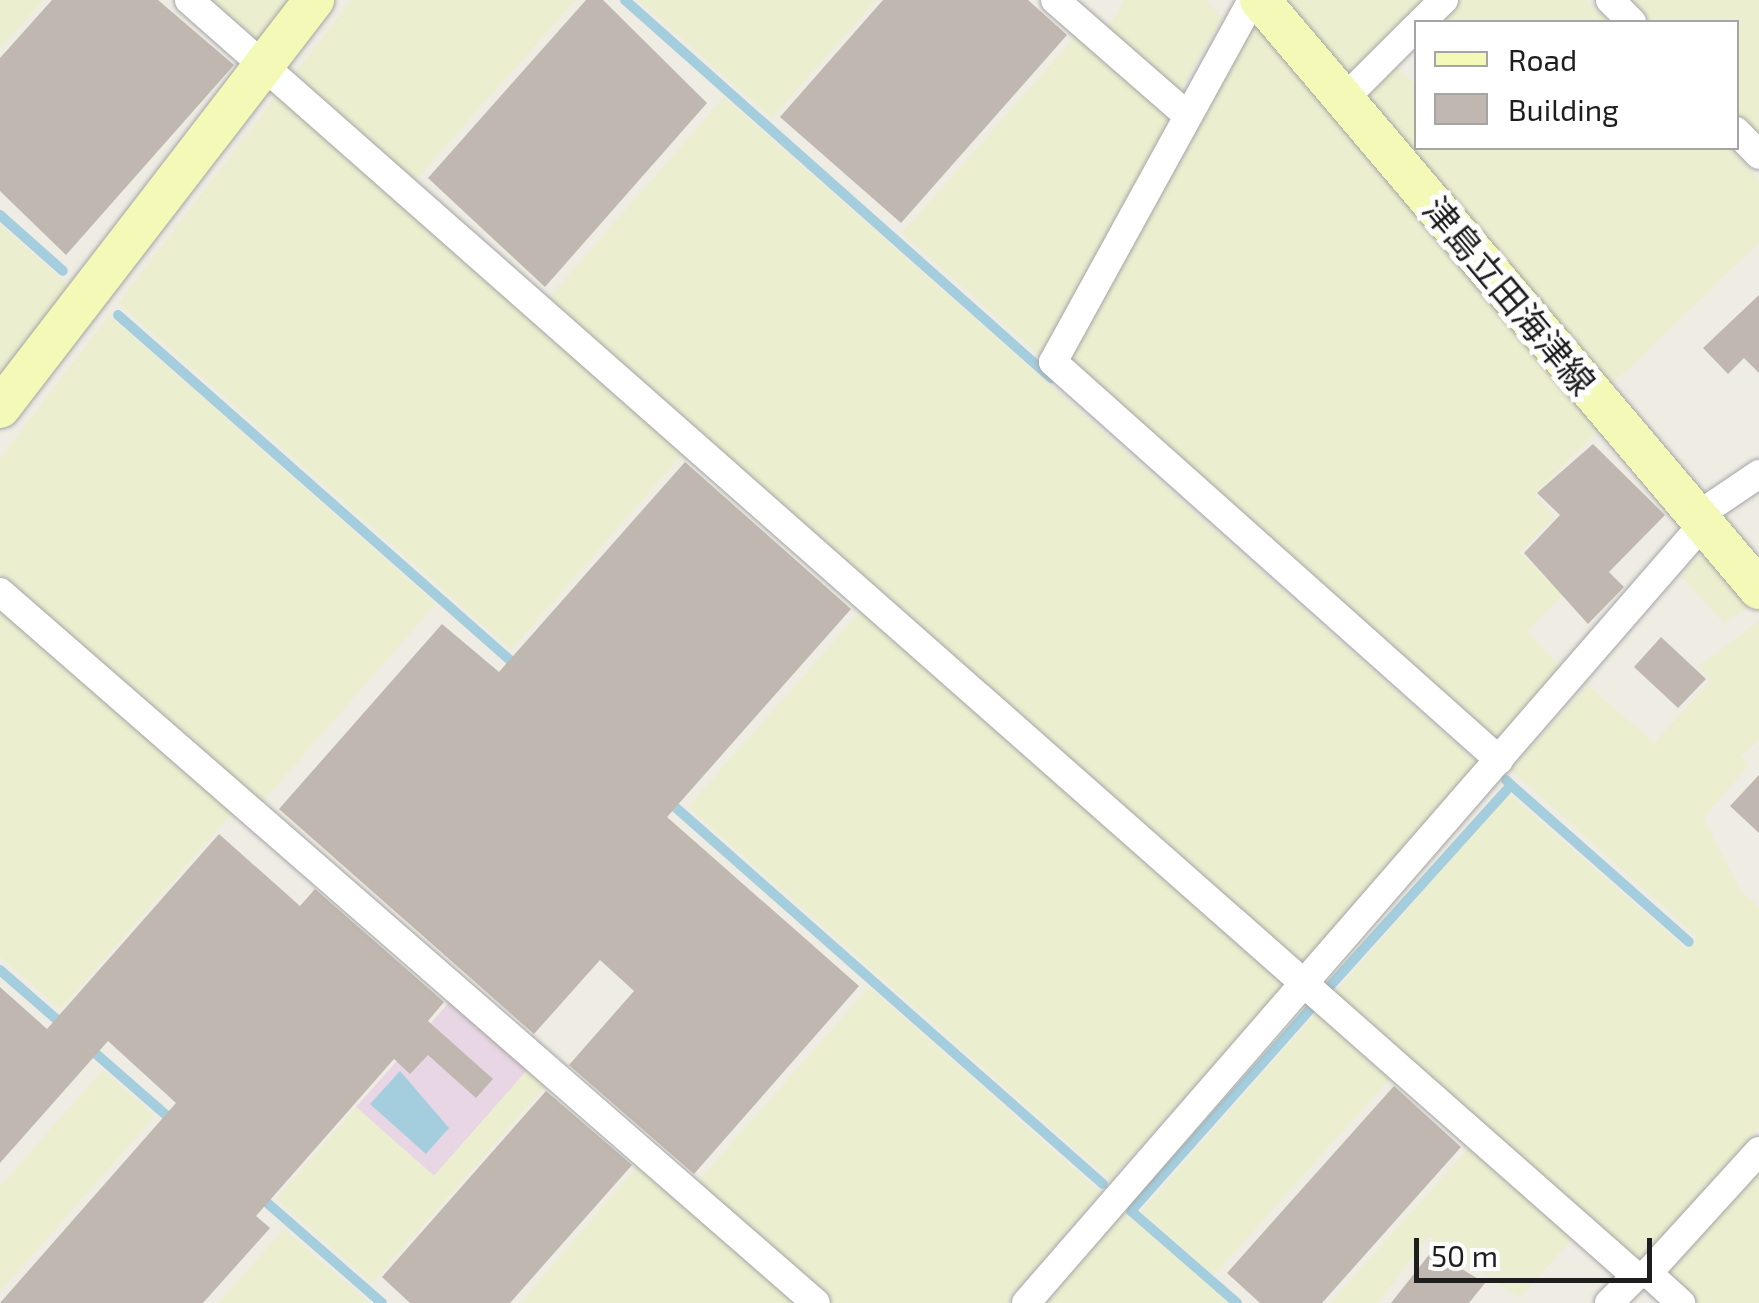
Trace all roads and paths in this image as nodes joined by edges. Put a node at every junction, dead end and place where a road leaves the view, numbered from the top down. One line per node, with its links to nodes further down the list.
1 (189, 0): 11 (street)
2 (314, 0): 11 (main road)
3 (1055, 0): 13 (street)
4 (1252, 0): 13 (street)
5 (1260, 0): 12 (main road, 津島立田海津線)
6 (1444, 0): 8 (street)
7 (1610, 0): 9 (street)
8 (1424, 20)
9 (1630, 20)
10 (1414, 30): 12 (street)
11 (263, 66): 16 (main road); 22 (street)
12 (1344, 99): 18 (main road, 津島立田海津線)
13 (1186, 115): 21 (street)
14 (1739, 134): 15 (street)
15 (1759, 155)
16 (0, 408)
17 (1759, 474): 18 (street)
18 (1700, 520): 19 (main road, 津島立田海津線); 21 (street)
19 (1759, 589)
20 (0, 592): 25 (street)
21 (1499, 760): 22 (street)
22 (1306, 983): 24 (street); 26 (street)
23 (1759, 1151): 24 (street)
24 (1642, 1275): 27 (street); 28 (street)
25 (816, 1303)
26 (1026, 1303)
27 (1609, 1303)
28 (1682, 1303)

